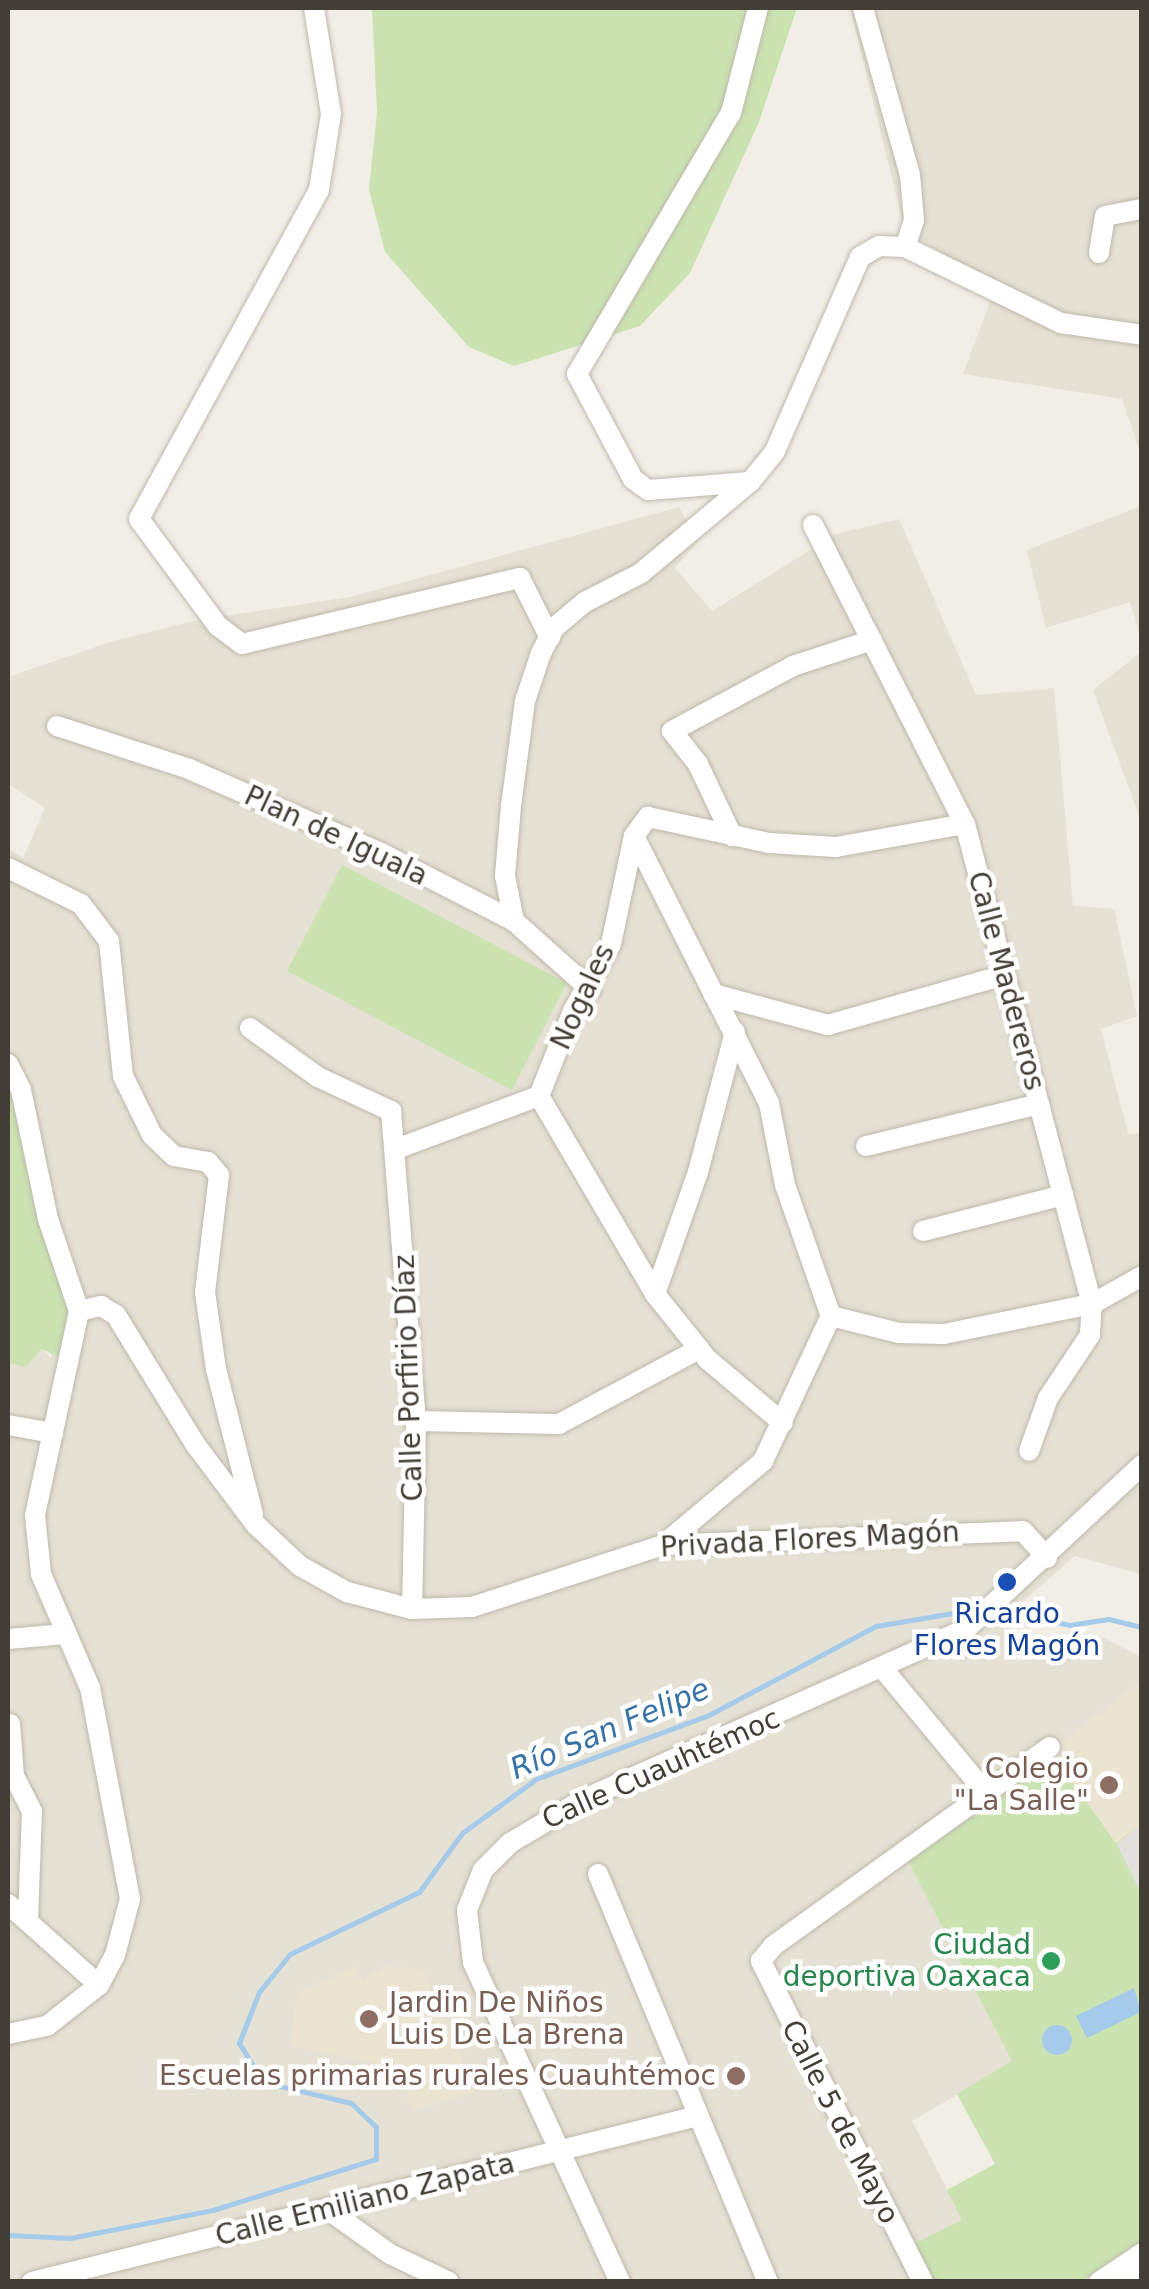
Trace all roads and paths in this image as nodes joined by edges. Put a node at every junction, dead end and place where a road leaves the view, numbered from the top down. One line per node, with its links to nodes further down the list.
1 (314, 8): 10 (street)
2 (758, 8): 8 (street)
3 (863, 8): 5 (street)
4 (1142, 210): 6 (street)
5 (905, 248): 7 (street); 8 (street)
6 (1099, 252)
7 (1142, 335)
8 (751, 482): 10 (street)
9 (813, 525): 11 (street, Calle Madereros)
10 (550, 638): 17 (street)
11 (872, 640): 13 (street, Calle Madereros); 15 (street)
12 (57, 726): 17 (street, Plan de Iguala)
13 (965, 824): 15 (street); 18 (street, Calle Madereros)
14 (634, 836): 15 (street); 19 (street, Nogales); 20 (street)
15 (732, 836)
16 (8, 868): 42 (street)
17 (514, 921): 19 (street, Plan de Iguala)
18 (1005, 976): 20 (street); 25 (street, Calle Madereros)
19 (590, 990): 24 (street, Nogales)
20 (713, 994): 22 (street)
21 (250, 1028): 27 (street)
22 (735, 1032): 31 (street); 34 (street)
23 (8, 1064): 33 (street)
24 (539, 1096): 27 (street); 31 (street)
25 (1039, 1104): 26 (street); 28 (street, Calle Madereros)
26 (866, 1146)
27 (399, 1148): 36 (street, Calle Porfirio Díaz)
28 (1063, 1195): 29 (street); 32 (street, Calle Madereros)
29 (924, 1230)
30 (1142, 1276): 32 (street)
31 (655, 1294): 35 (street)
32 (1092, 1304): 34 (street); 40 (street, Calle Madereros)
33 (79, 1310): 39 (street); 42 (street, Privada Flores Magón)
34 (830, 1316): 38 (street)
35 (698, 1349): 36 (street); 38 (street)
36 (416, 1420): 45 (street, Calle Porfirio Díaz)
37 (8, 1424): 39 (street)
38 (783, 1424): 43 (street)
39 (54, 1433): 46 (street)
40 (1029, 1450)
41 (1142, 1465): 44 (street, Calle Cuauhtémoc)
42 (256, 1525): 45 (street, Privada Flores Magón)
43 (663, 1545): 44 (street, Privada Flores Magón); 45 (street, Privada Flores Magón)
44 (1047, 1558): 48 (street, Calle Cuauhtémoc)
45 (412, 1609)
46 (65, 1634): 47 (street); 55 (street)
47 (8, 1639)
48 (884, 1670): 51 (street); 58 (street, Calle Cuauhtémoc)
49 (10, 1724): 54 (street)
50 (1050, 1746): 51 (street, Calle 5 de Mayo)
51 (986, 1793): 66 (street, Calle 5 de Mayo)
52 (598, 1874): 57 (street)
53 (8, 1904): 54 (street)
54 (28, 1922): 55 (street)
55 (99, 1985): 56 (street)
56 (8, 2034)
57 (698, 2116): 58 (street, Calle Emiliano Zapata); 65 (street)
58 (559, 2152): 59 (street, Calle Emiliano Zapata); 64 (street, Calle Cuauhtémoc)
59 (330, 2211): 62 (street, Calle Emiliano Zapata); 63 (street)
60 (1142, 2254): 67 (street)
61 (1142, 2274): 68 (street)
62 (32, 2282)
63 (449, 2282)
64 (620, 2282)
65 (768, 2282)
66 (923, 2282)
67 (1099, 2282)
68 (1129, 2282)

